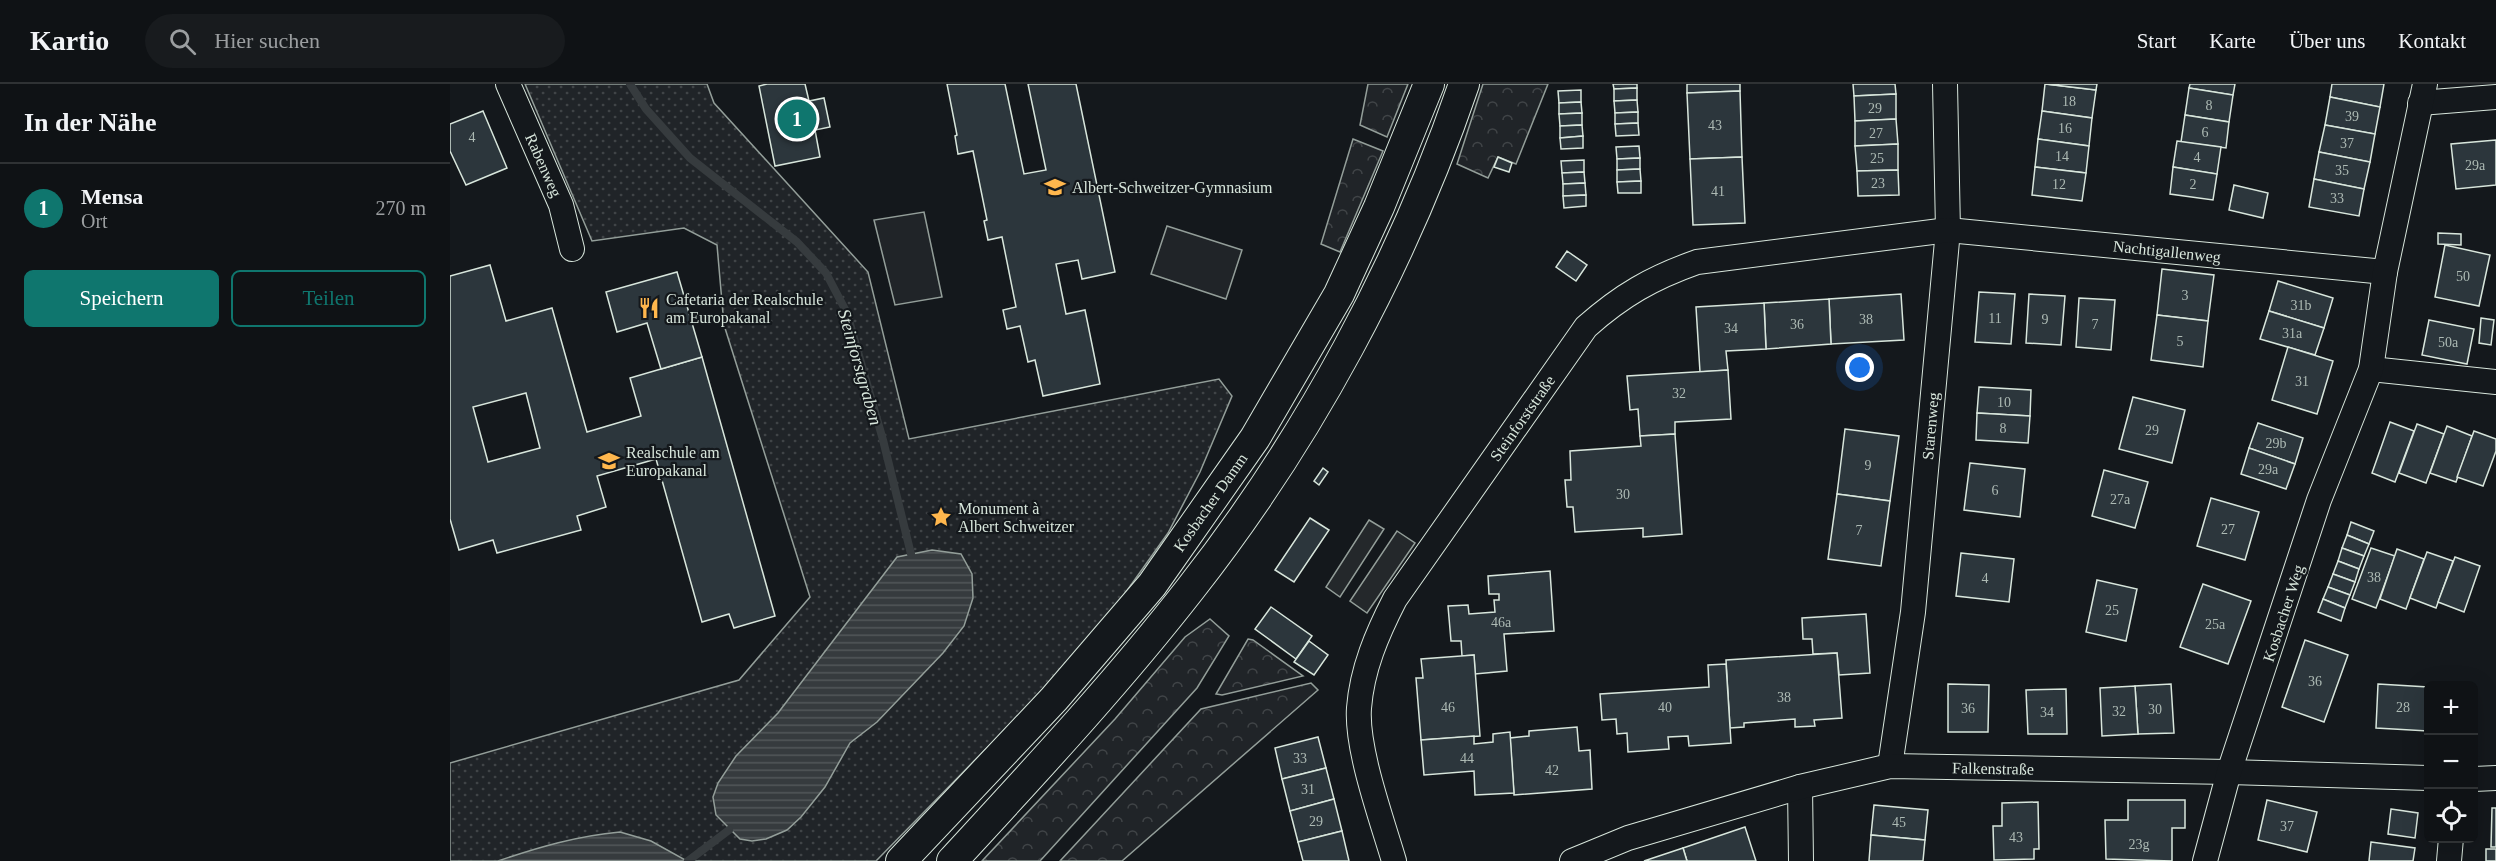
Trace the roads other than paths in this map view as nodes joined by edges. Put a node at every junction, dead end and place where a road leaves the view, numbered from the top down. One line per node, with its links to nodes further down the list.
1 (508, 84): 8 (street, Rabenweg)
2 (1430, 84): 19 (street, Kosbacher Damm)
3 (1464, 84): 20 (street, Kosbacher Damm)
4 (1945, 84): 7 (street, Starenweg)
5 (2422, 94): 6 (street); 9 (street, Kosbacher Weg)
6 (2496, 97)
7 (1948, 230): 9 (street, Nachtigallenweg); 12 (street, Starenweg); 21 (street, Steinforststraße)
8 (572, 249)
9 (2385, 272): 10 (street, Kosbacher Weg)
10 (2371, 369): 11 (street); 13 (street, Kosbacher Weg)
11 (2496, 382)
12 (1890, 766): 13 (street, Falkenstraße); 17 (street, Falkenstraße)
13 (2229, 772): 14 (street, Falkenstraße); 24 (street, Kosbacher Weg)
14 (2424, 778)
15 (2496, 778): 16 (street)
16 (2478, 779)
17 (1800, 787): 22 (street, Falkenstraße); 23 (street)
18 (2451, 843): 25 (street)
19 (902, 861)
20 (952, 861)
21 (1394, 861)
22 (1572, 861)
23 (1800, 861)
24 (2205, 861)
25 (2449, 861)

